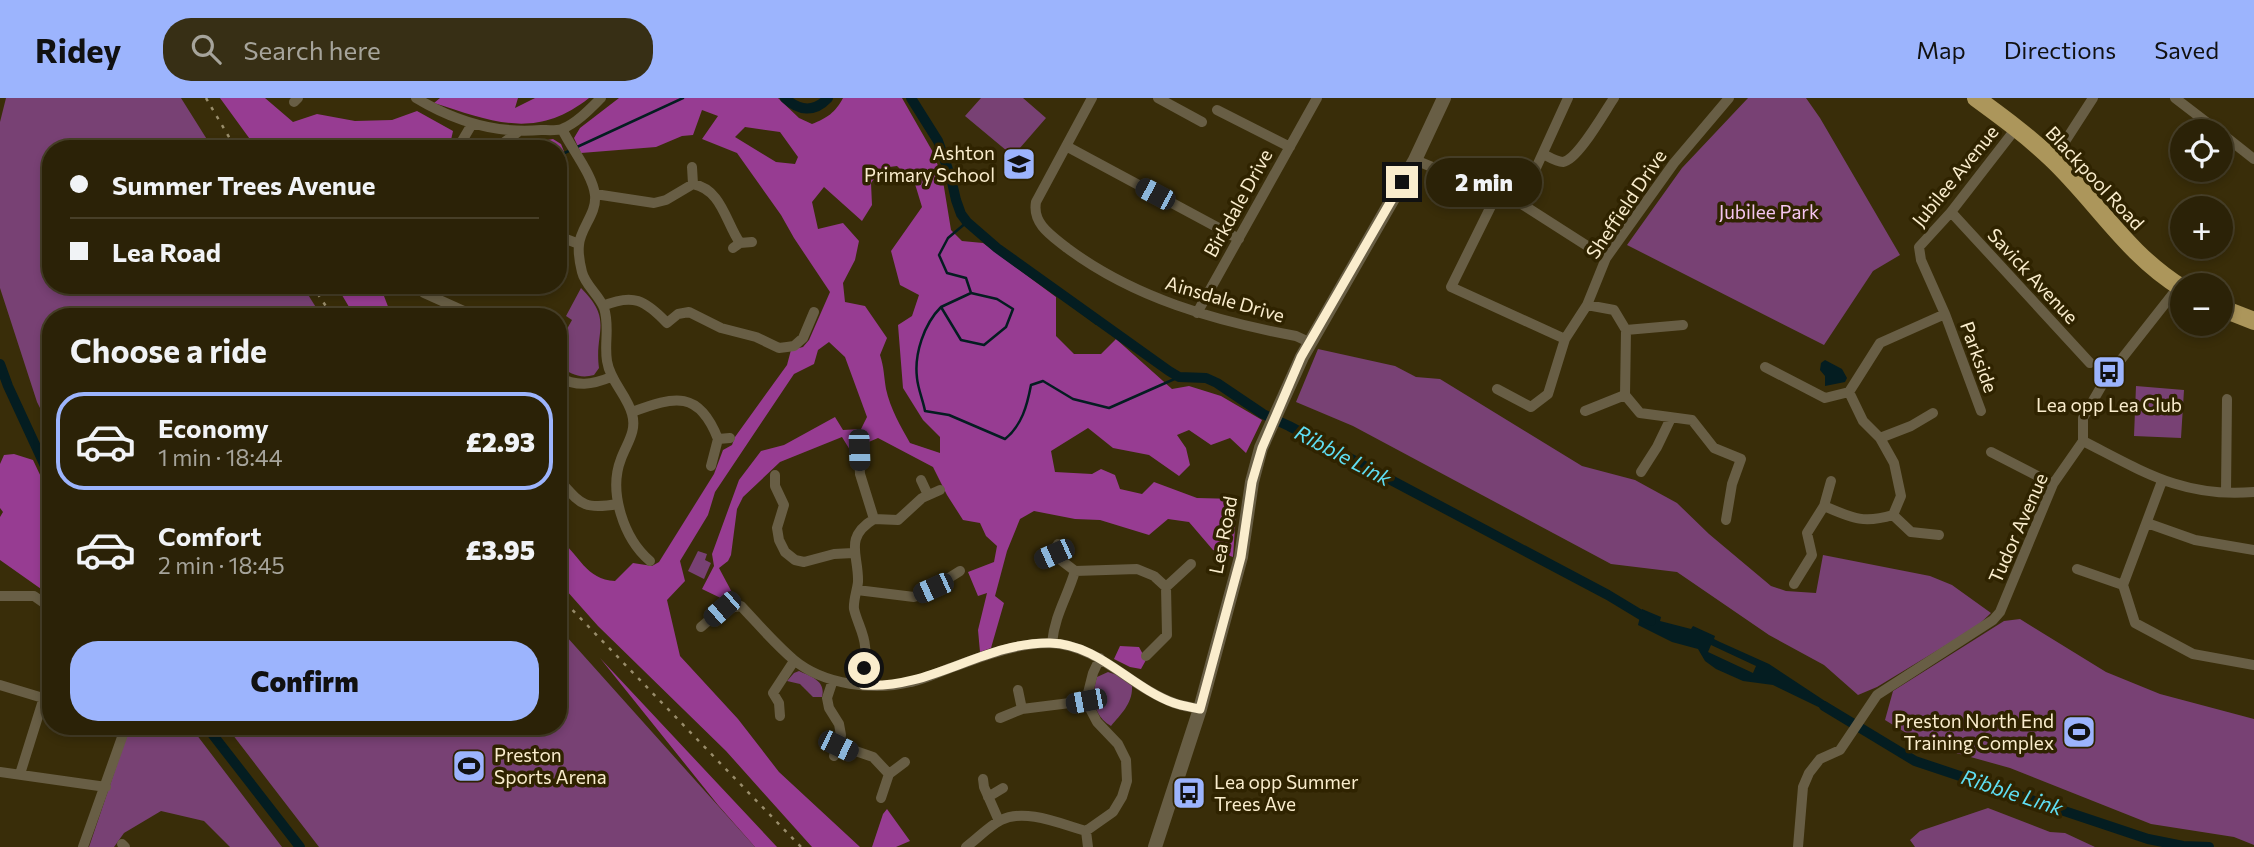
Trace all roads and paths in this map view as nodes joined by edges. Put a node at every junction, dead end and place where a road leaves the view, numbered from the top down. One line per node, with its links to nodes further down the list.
1 (416, 98): 16 (street)
2 (601, 98): 18 (street)
3 (1092, 98): 23 (street, Ainsdale Drive)
4 (1158, 98): 15 (street)
5 (1317, 98): 24 (street, Birkdale Drive)
6 (1444, 98): 27 (street, Lea Road)
7 (1568, 98): 25 (street)
8 (1614, 98): 25 (street)
9 (1729, 98): 40 (street, Sheffield Drive)
10 (1976, 98): 17 (highway, Blackpool Road)
11 (2093, 98): 28 (street)
12 (2175, 98): 14 (street)
13 (1217, 110): 24 (street, Birkdale Drive)
14 (2203, 119)
15 (1202, 122)
16 (472, 124): 19 (street); 20 (street)
17 (2017, 128): 28 (highway, Blackpool Road); 34 (street, Jubilee Avenue)
18 (562, 129): 19 (street); 31 (street)
19 (518, 132): 21 (street)
20 (462, 140)
21 (507, 140)
22 (2233, 141): 26 (street)
23 (1066, 146): 36 (street); 48 (street, Ainsdale Drive)
24 (1290, 147): 36 (street, Birkdale Drive)
25 (1543, 154): 33 (street)
26 (2253, 155)
27 (1415, 160): 32 (street); 55 (street, Lea Road)
28 (2053, 160): 41 (highway, Blackpool Road)
29 (692, 167): 30 (street)
30 (693, 184): 31 (street); 37 (street)
31 (595, 194): 38 (street)
32 (1497, 194): 33 (street); 54 (street)
33 (1520, 204): 40 (street)
34 (1951, 212): 39 (street, Jubilee Avenue); 58 (street, Savick Avenue)
35 (567, 239): 38 (street)
36 (1239, 239): 48 (street, Birkdale Drive)
37 (752, 242)
38 (579, 244): 45 (street)
39 (1919, 247): 50 (street, Parkside)
40 (1606, 258): 44 (street, Sheffield Drive)
41 (2170, 279)
42 (429, 300): 46 (street)
43 (2170, 300): 74 (street, Tudor Avenue)
44 (1587, 305): 53 (street); 54 (street, Sheffield Drive)
45 (603, 306): 56 (street); 60 (street)
46 (454, 308)
47 (814, 312): 56 (street)
48 (1197, 313): 55 (street, Ainsdale Drive)
49 (2233, 313): 51 (highway)
50 (1945, 314): 63 (street, Parkside); 67 (street, Parkside)
51 (2254, 321)
52 (1683, 325): 53 (street)
53 (1626, 330): 64 (street)
54 (1565, 339): 62 (street, Sheffield Drive)
55 (1311, 343): 124 (street, Lea Road)
56 (783, 348): 57 (street)
57 (784, 361)
58 (2090, 363)
59 (1765, 367): 63 (street)
60 (611, 377): 61 (street); 68 (street)
61 (567, 381)
62 (1497, 388)
63 (1849, 392): 72 (street)
64 (1625, 395): 66 (street); 70 (street)
65 (2227, 399): 86 (street)
66 (1585, 411)
67 (1981, 411)
68 (632, 412): 73 (street); 89 (street)
69 (1933, 413): 72 (street)
70 (1671, 418): 78 (street); 93 (street)
71 (730, 438): 73 (street)
72 (1880, 438): 91 (street)
73 (718, 439): 77 (street)
74 (2083, 441): 82 (street); 83 (street, Tudor Avenue)
75 (859, 450): 92 (street)
76 (1991, 452): 83 (street)
77 (710, 466)
78 (1641, 472)
79 (775, 475): 97 (street)
80 (921, 480): 88 (street)
81 (1831, 481): 90 (street)
82 (2162, 481): 86 (street); 94 (street)
83 (2053, 484): 143 (street, Tudor Avenue)
84 (567, 490): 89 (street)
85 (940, 490): 88 (street)
86 (2226, 492): 87 (street)
87 (2254, 492)
88 (928, 495): 92 (street)
89 (618, 504): 99 (street)
90 (1824, 506): 91 (street); 104 (street)
91 (1893, 515): 95 (street)
92 (874, 519): 97 (street)
93 (1726, 520)
94 (2147, 523): 96 (street); 105 (street)
95 (1939, 535)
96 (2254, 550)
97 (853, 553): 107 (street)
98 (1040, 560): 103 (street)
99 (650, 561)
100 (1191, 564): 106 (street)
101 (2077, 569): 105 (street)
102 (960, 570): 107 (street)
103 (1075, 571): 106 (street); 111 (street)
104 (1794, 584)
105 (2123, 585): 115 (street)
106 (1166, 587): 112 (street)
107 (857, 590): 118 (street)
108 (0, 596): 109 (street)
109 (42, 602)
110 (701, 627): 114 (street)
111 (1052, 643): 113 (street); 118 (street)
112 (1146, 656)
113 (1100, 658): 122 (street); 124 (street)
114 (794, 660): 116 (street); 125 (street)
115 (2254, 665)
116 (833, 680): 118 (street); 131 (street)
117 (0, 685): 120 (street)
118 (863, 685)
119 (1018, 690): 123 (street)
120 (42, 698)
121 (42, 701): 130 (street)
122 (1086, 701): 123 (street); 138 (street)
123 (1022, 709): 126 (street)
124 (1200, 709): 142 (street, Lea Road)
125 (780, 716)
126 (1000, 718)
127 (122, 735): 133 (street)
128 (905, 762): 131 (street)
129 (0, 772): 130 (street)
130 (20, 774): 133 (street)
131 (889, 774): 136 (street)
132 (983, 779): 135 (street)
133 (106, 787): 139 (street)
134 (1003, 789): 135 (street)
135 (988, 797): 137 (street)
136 (881, 798)
137 (999, 821): 138 (street); 140 (street)
138 (1086, 831): 141 (street)
139 (83, 847)
140 (966, 847)
141 (1088, 847)
142 (1155, 847)
143 (1798, 847)

